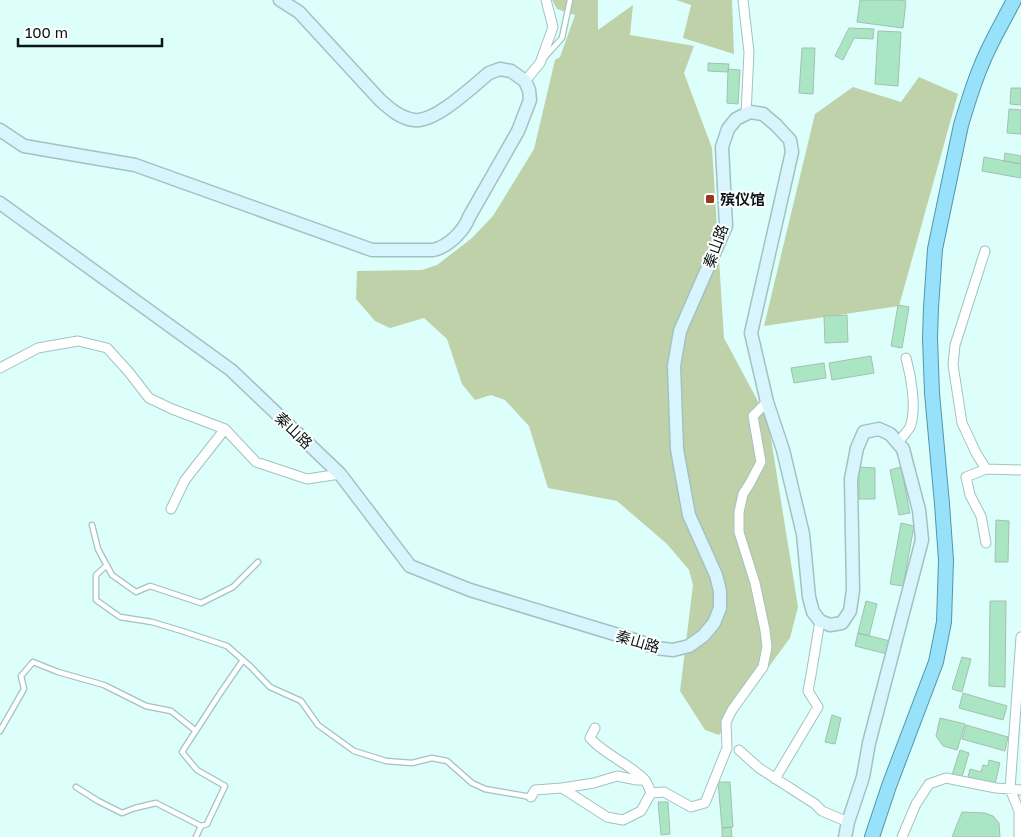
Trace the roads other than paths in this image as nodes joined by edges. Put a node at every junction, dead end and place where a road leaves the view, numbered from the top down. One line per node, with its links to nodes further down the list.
1 (280, 0): 8 (main road)
2 (546, 0): 7 (street)
3 (570, 0): 7 (lane)
4 (743, 0): 9 (street)
5 (1014, 0): 45 (highway)
6 (1021, 6): 46 (highway)
7 (540, 63): 8 (street)
8 (525, 81): 10 (main road)
9 (746, 114): 15 (main road); 20 (main road, 秦山路)
10 (0, 130)
11 (0, 203): 20 (main road, 秦山路)
12 (985, 251): 18 (street)
13 (906, 358): 17 (street)
14 (0, 368): 16 (street)
15 (767, 402): 26 (main road); 39 (street)
16 (225, 429): 20 (street); 21 (street)
17 (898, 443): 26 (main road); 41 (main road)
18 (986, 469): 19 (street); 23 (street)
19 (1021, 470)
20 (340, 474)
21 (171, 509)
22 (92, 525): 25 (lane)
23 (986, 543)
24 (258, 562): 25 (lane)
25 (107, 565): 28 (lane)
26 (820, 621): 33 (street)
27 (1021, 637): 37 (street)
28 (243, 660): 31 (lane); 40 (lane)
29 (595, 728): 34 (street)
30 (0, 731): 31 (lane)
31 (196, 731): 42 (lane)
32 (739, 750): 33 (street)
33 (775, 778): 41 (street)
34 (645, 780): 36 (street); 39 (street)
35 (76, 787): 42 (lane)
36 (562, 788): 39 (street); 40 (street)
37 (1010, 790): 38 (street); 47 (street); 48 (street)
38 (1021, 790)
39 (651, 793)
40 (531, 797)
41 (848, 822): 44 (main road)
42 (201, 826): 43 (lane)
43 (196, 837)
44 (845, 837)
45 (872, 837)
46 (881, 837)
47 (902, 837)
48 (1019, 837)

